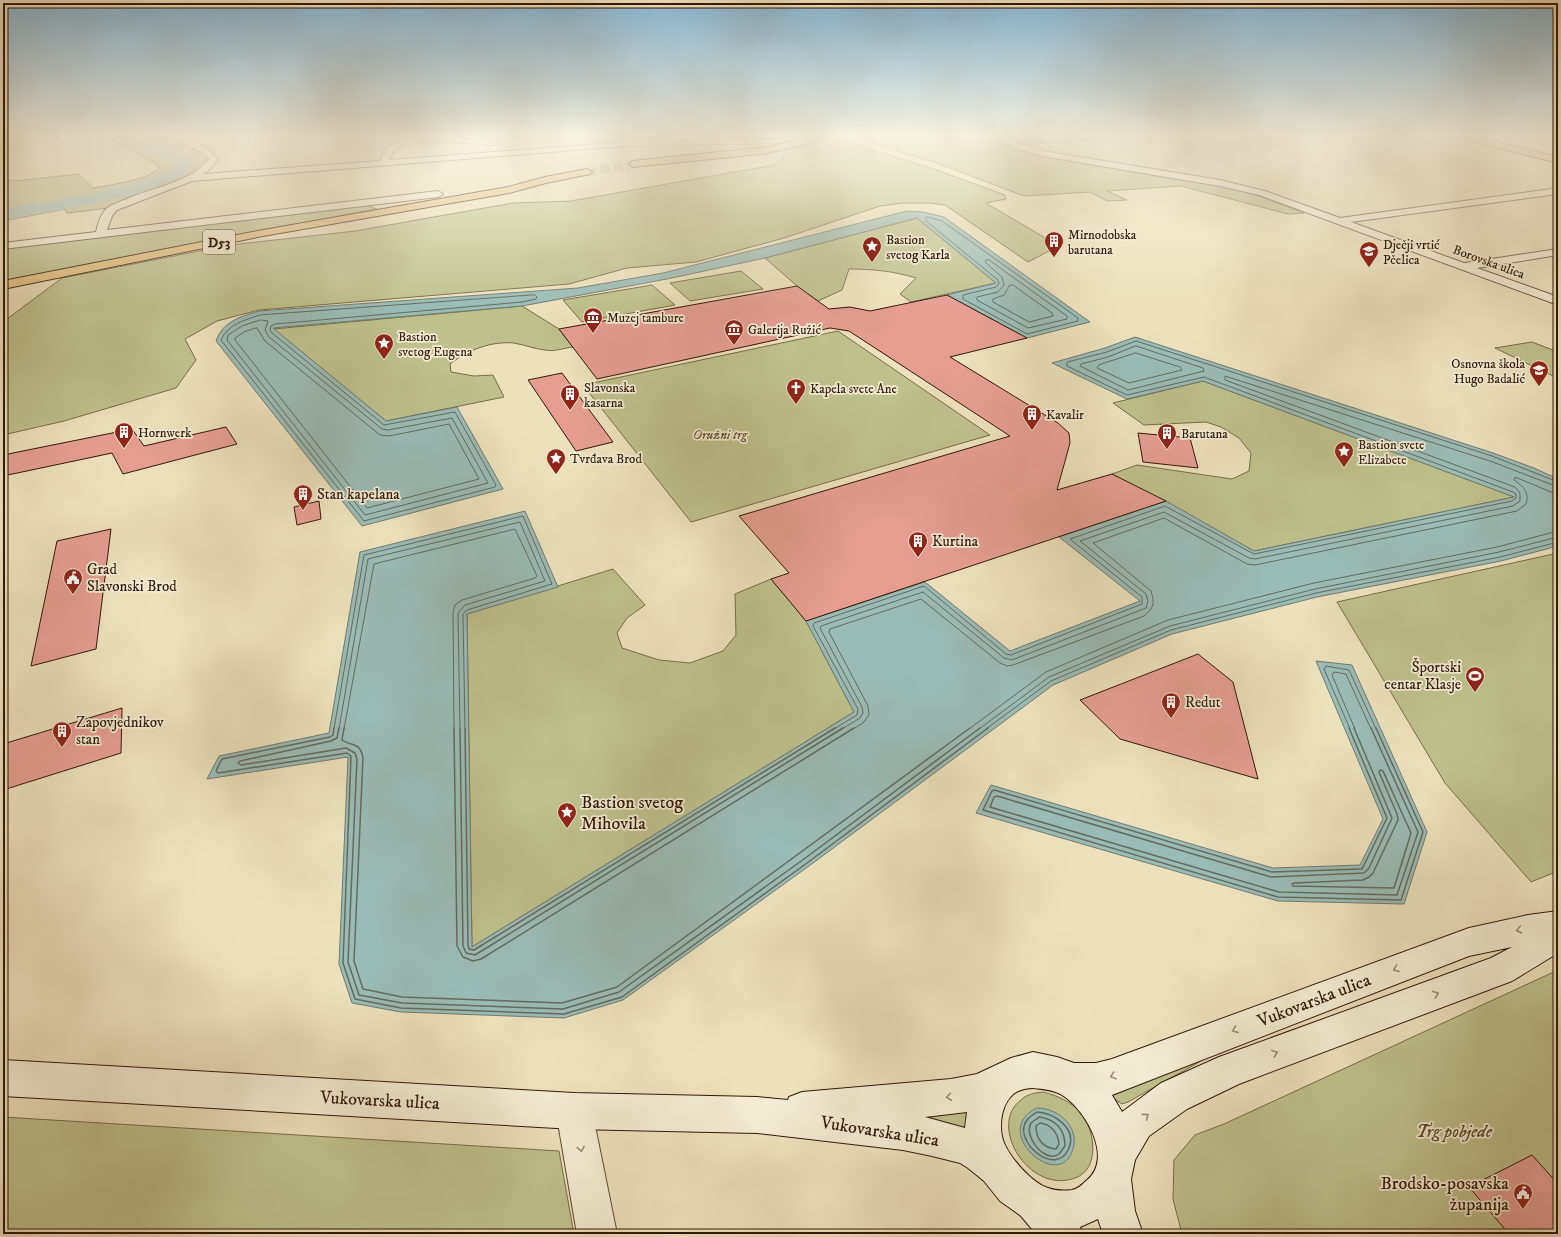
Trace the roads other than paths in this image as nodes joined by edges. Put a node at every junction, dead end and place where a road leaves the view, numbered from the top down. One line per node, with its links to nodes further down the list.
1 (150, 193): 7 (street)
2 (493, 193): 11 (main road, D53)
3 (1260, 193): 6 (street, Borovska ulica)
4 (1545, 193): 6 (street)
5 (438, 194): 7 (street)
6 (1339, 221): 10 (street, Borovska ulica)
7 (100, 234): 8 (street)
8 (3, 246)
9 (1558, 252): 10 (street)
10 (1463, 266): 12 (street, Borovska ulica)
11 (3, 285)
12 (1558, 301)
13 (1558, 925): 16 (street, Vukovarska ulica, one-way to 16)
14 (1558, 934): 21 (street, one-way to 14)
15 (3, 1078): 18 (street, Vukovarska ulica)
16 (1071, 1080): 17 (street); 21 (street)
17 (1000, 1083): 19 (street, Vukovarska ulica, one-way to 19); 20 (street)
18 (574, 1111): 19 (street, Vukovarska ulica); 23 (street, one-way to 23)
19 (757, 1114): 20 (street, Vukovarska ulica)
20 (996, 1167): 22 (street)
21 (1114, 1169): 22 (street); 25 (street)
22 (1033, 1203): 24 (street)
23 (597, 1234)
24 (1063, 1234)
25 (1122, 1234)

